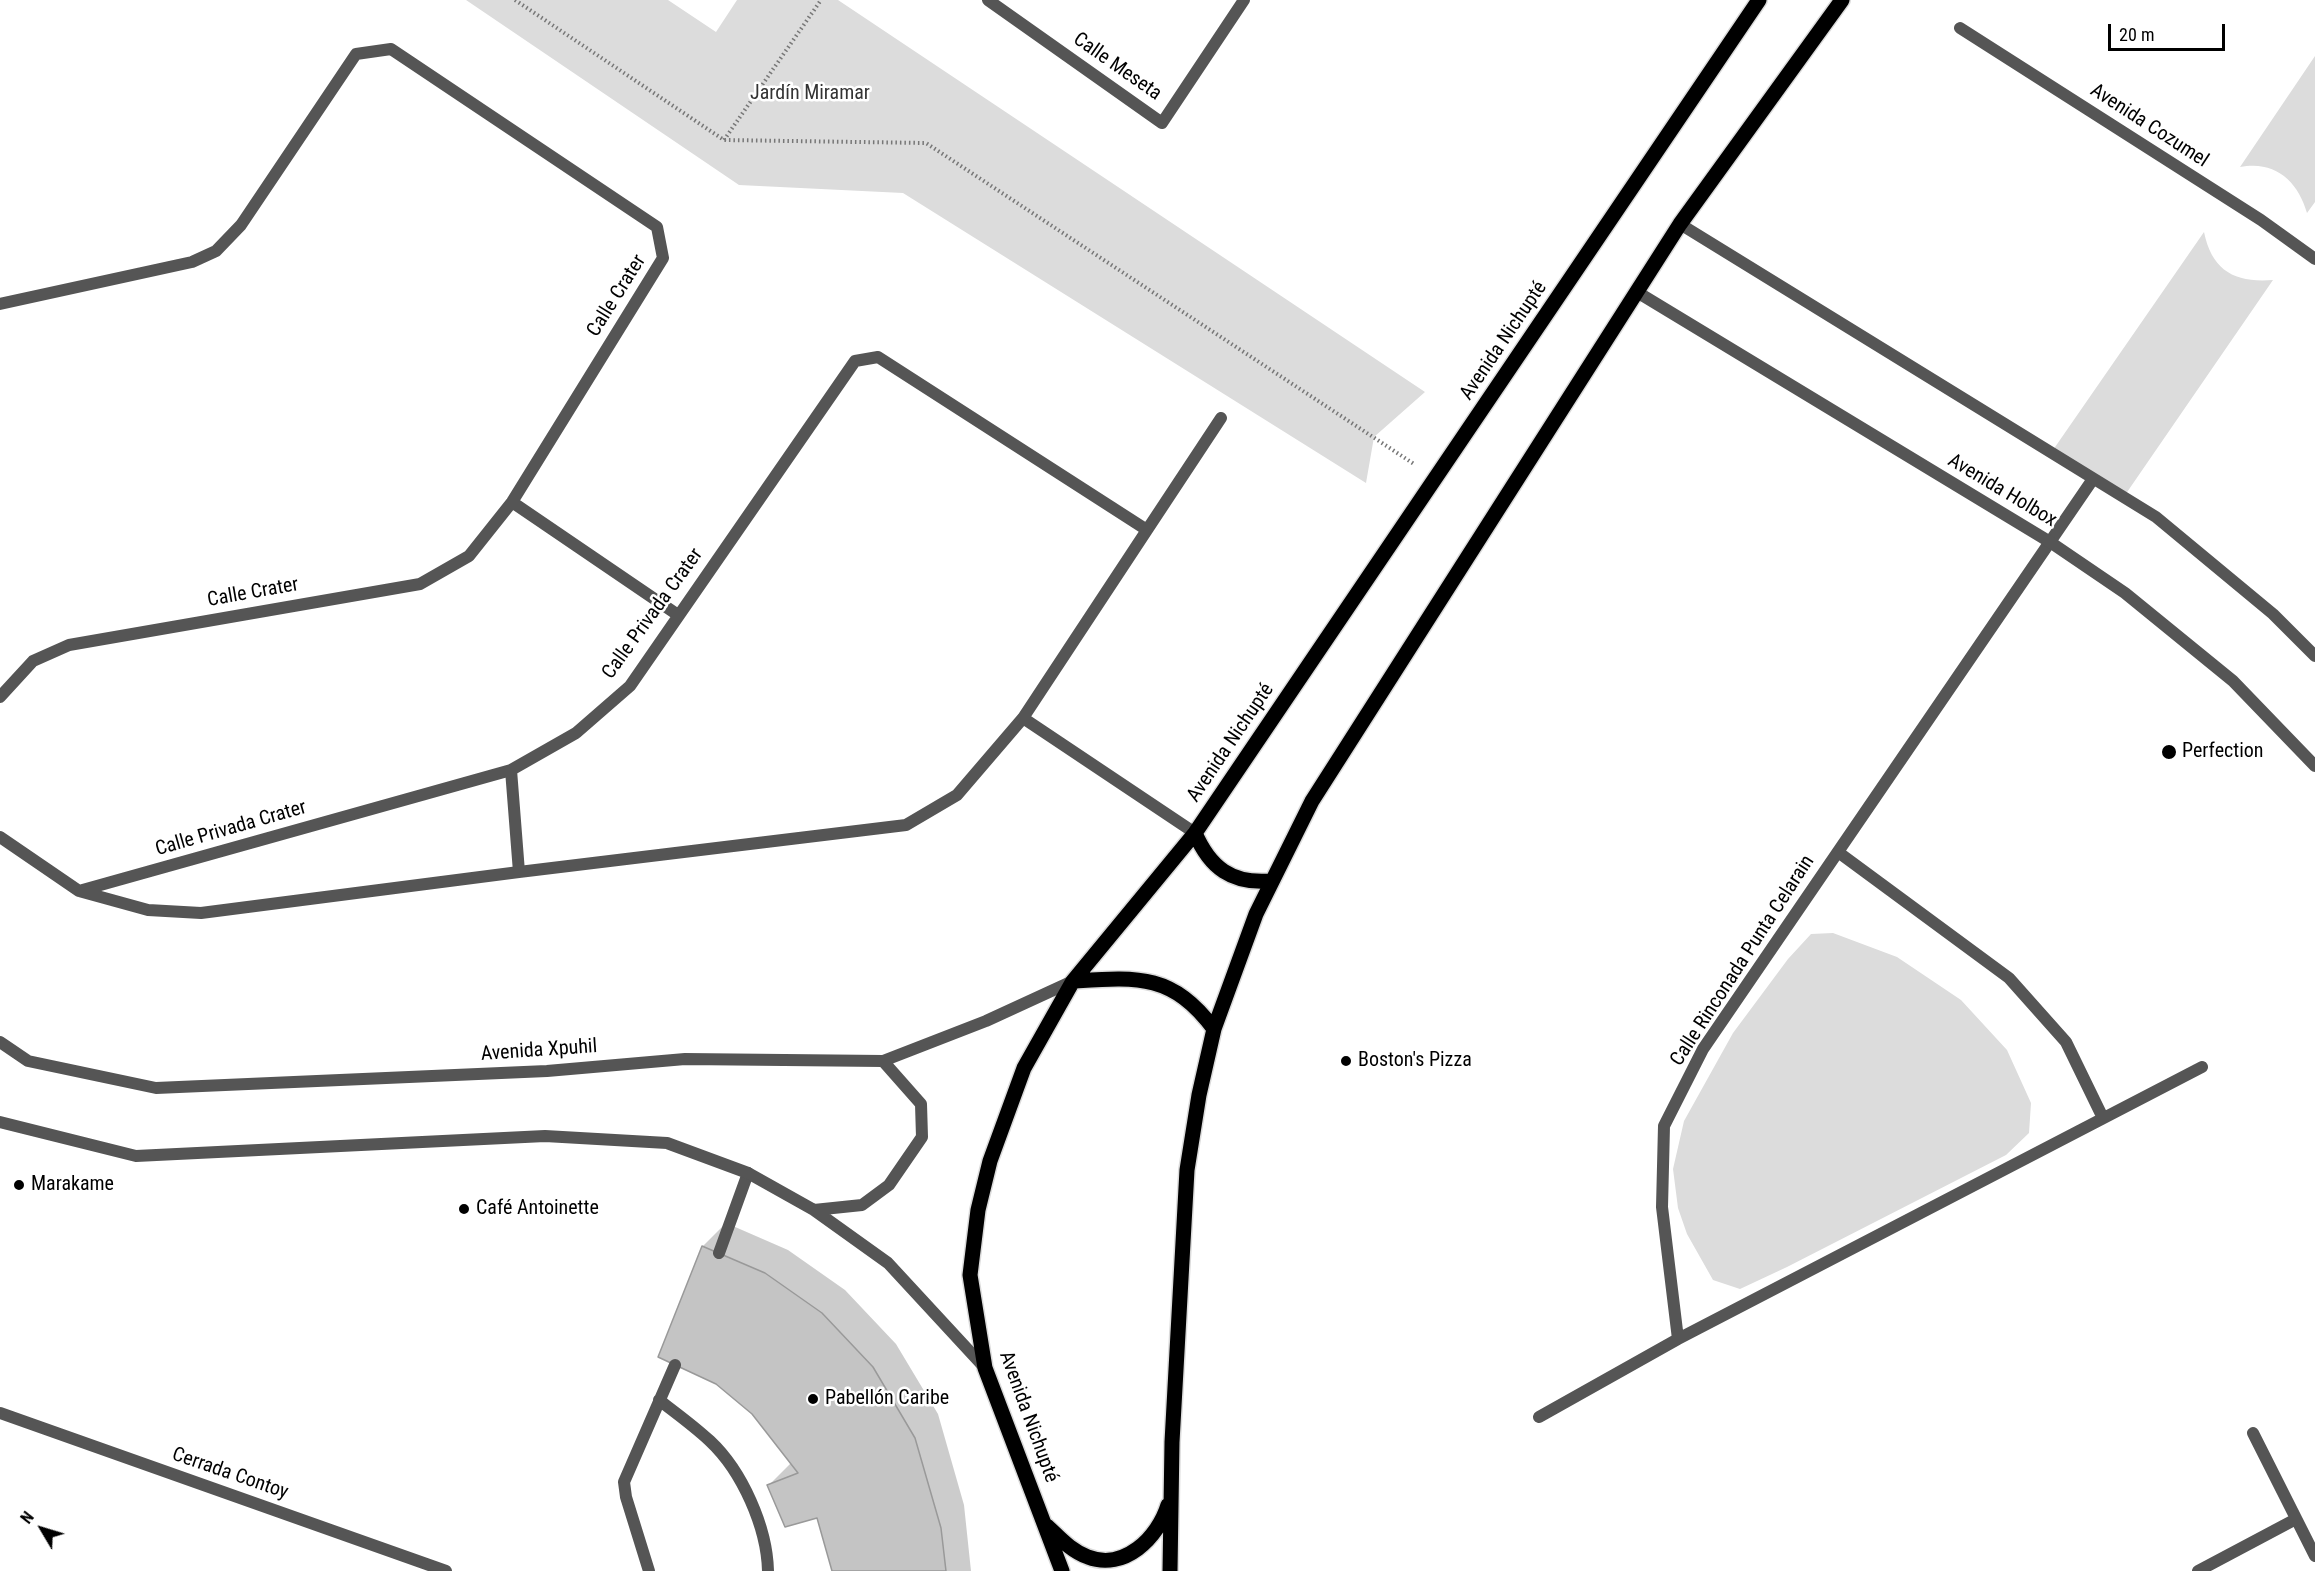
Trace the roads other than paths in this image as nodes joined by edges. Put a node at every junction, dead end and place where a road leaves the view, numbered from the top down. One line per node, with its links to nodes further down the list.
1 (988, 0): 2 (street, Calle Meseta)
2 (1244, 0)
3 (1759, 0): 21 (main road, Avenida Nichupté)
4 (1842, 0): 6 (main road)
5 (1960, 28): 7 (street, Avenida Cozumel)
6 (1680, 224): 8 (main road); 11 (street)
7 (2315, 259)
8 (1636, 292): 14 (street, Avenida Holbox); 25 (main road)
9 (0, 304): 12 (street, Calle Crater)
10 (1221, 417): 13 (street)
11 (2093, 479): 14 (street, Calle Rinconada Punta Celarain); 16 (street)
12 (512, 502): 15 (street); 17 (street, Calle Crater)
13 (1147, 530): 15 (street, Calle Privada Crater); 18 (street)
14 (2050, 542): 19 (street, Avenida Holbox); 23 (street, Calle Rinconada Punta Celarain)
15 (678, 615): 20 (street, Calle Privada Crater)
16 (2315, 656)
17 (0, 697)
18 (1023, 718): 21 (street); 24 (street)
19 (2315, 766)
20 (511, 770): 24 (street); 26 (street, Calle Privada Crater)
21 (1195, 833): 25 (main road); 27 (main road, Avenida Nichupté)
22 (0, 837): 26 (street)
23 (1838, 852): 32 (street, Calle Rinconada Punta Celarain); 37 (street, Calle Rinconada Punta Celarain)
24 (519, 872): 26 (street)
25 (1270, 881): 28 (main road)
26 (79, 891)
27 (1072, 981): 28 (main road); 30 (street, Avenida Xpuhil); 39 (main road, Avenida Nichupté)
28 (1214, 1029): 44 (main road)
29 (0, 1042): 30 (street, Avenida Xpuhil)
30 (883, 1061): 35 (street)
31 (2202, 1067): 32 (street)
32 (2103, 1118): 37 (street)
33 (0, 1122): 34 (street)
34 (748, 1173): 35 (street); 36 (street)
35 (814, 1210): 39 (street)
36 (719, 1253)
37 (1678, 1339): 42 (street)
38 (675, 1365): 40 (street)
39 (985, 1368): 46 (main road, Avenida Nichupté)
40 (659, 1400): 49 (street); 50 (street)
41 (0, 1413): 48 (street, Cerrada Contoy)
42 (1539, 1417)
43 (2253, 1433): 45 (street)
44 (1171, 1493): 46 (main road); 52 (main road)
45 (2296, 1519): 47 (street); 53 (street)
46 (1045, 1524): 51 (main road, Avenida Nichupté)
47 (2315, 1556)
48 (446, 1571)
49 (649, 1571)
50 (768, 1571)
51 (1062, 1571)
52 (1170, 1571)
53 (2198, 1571)

